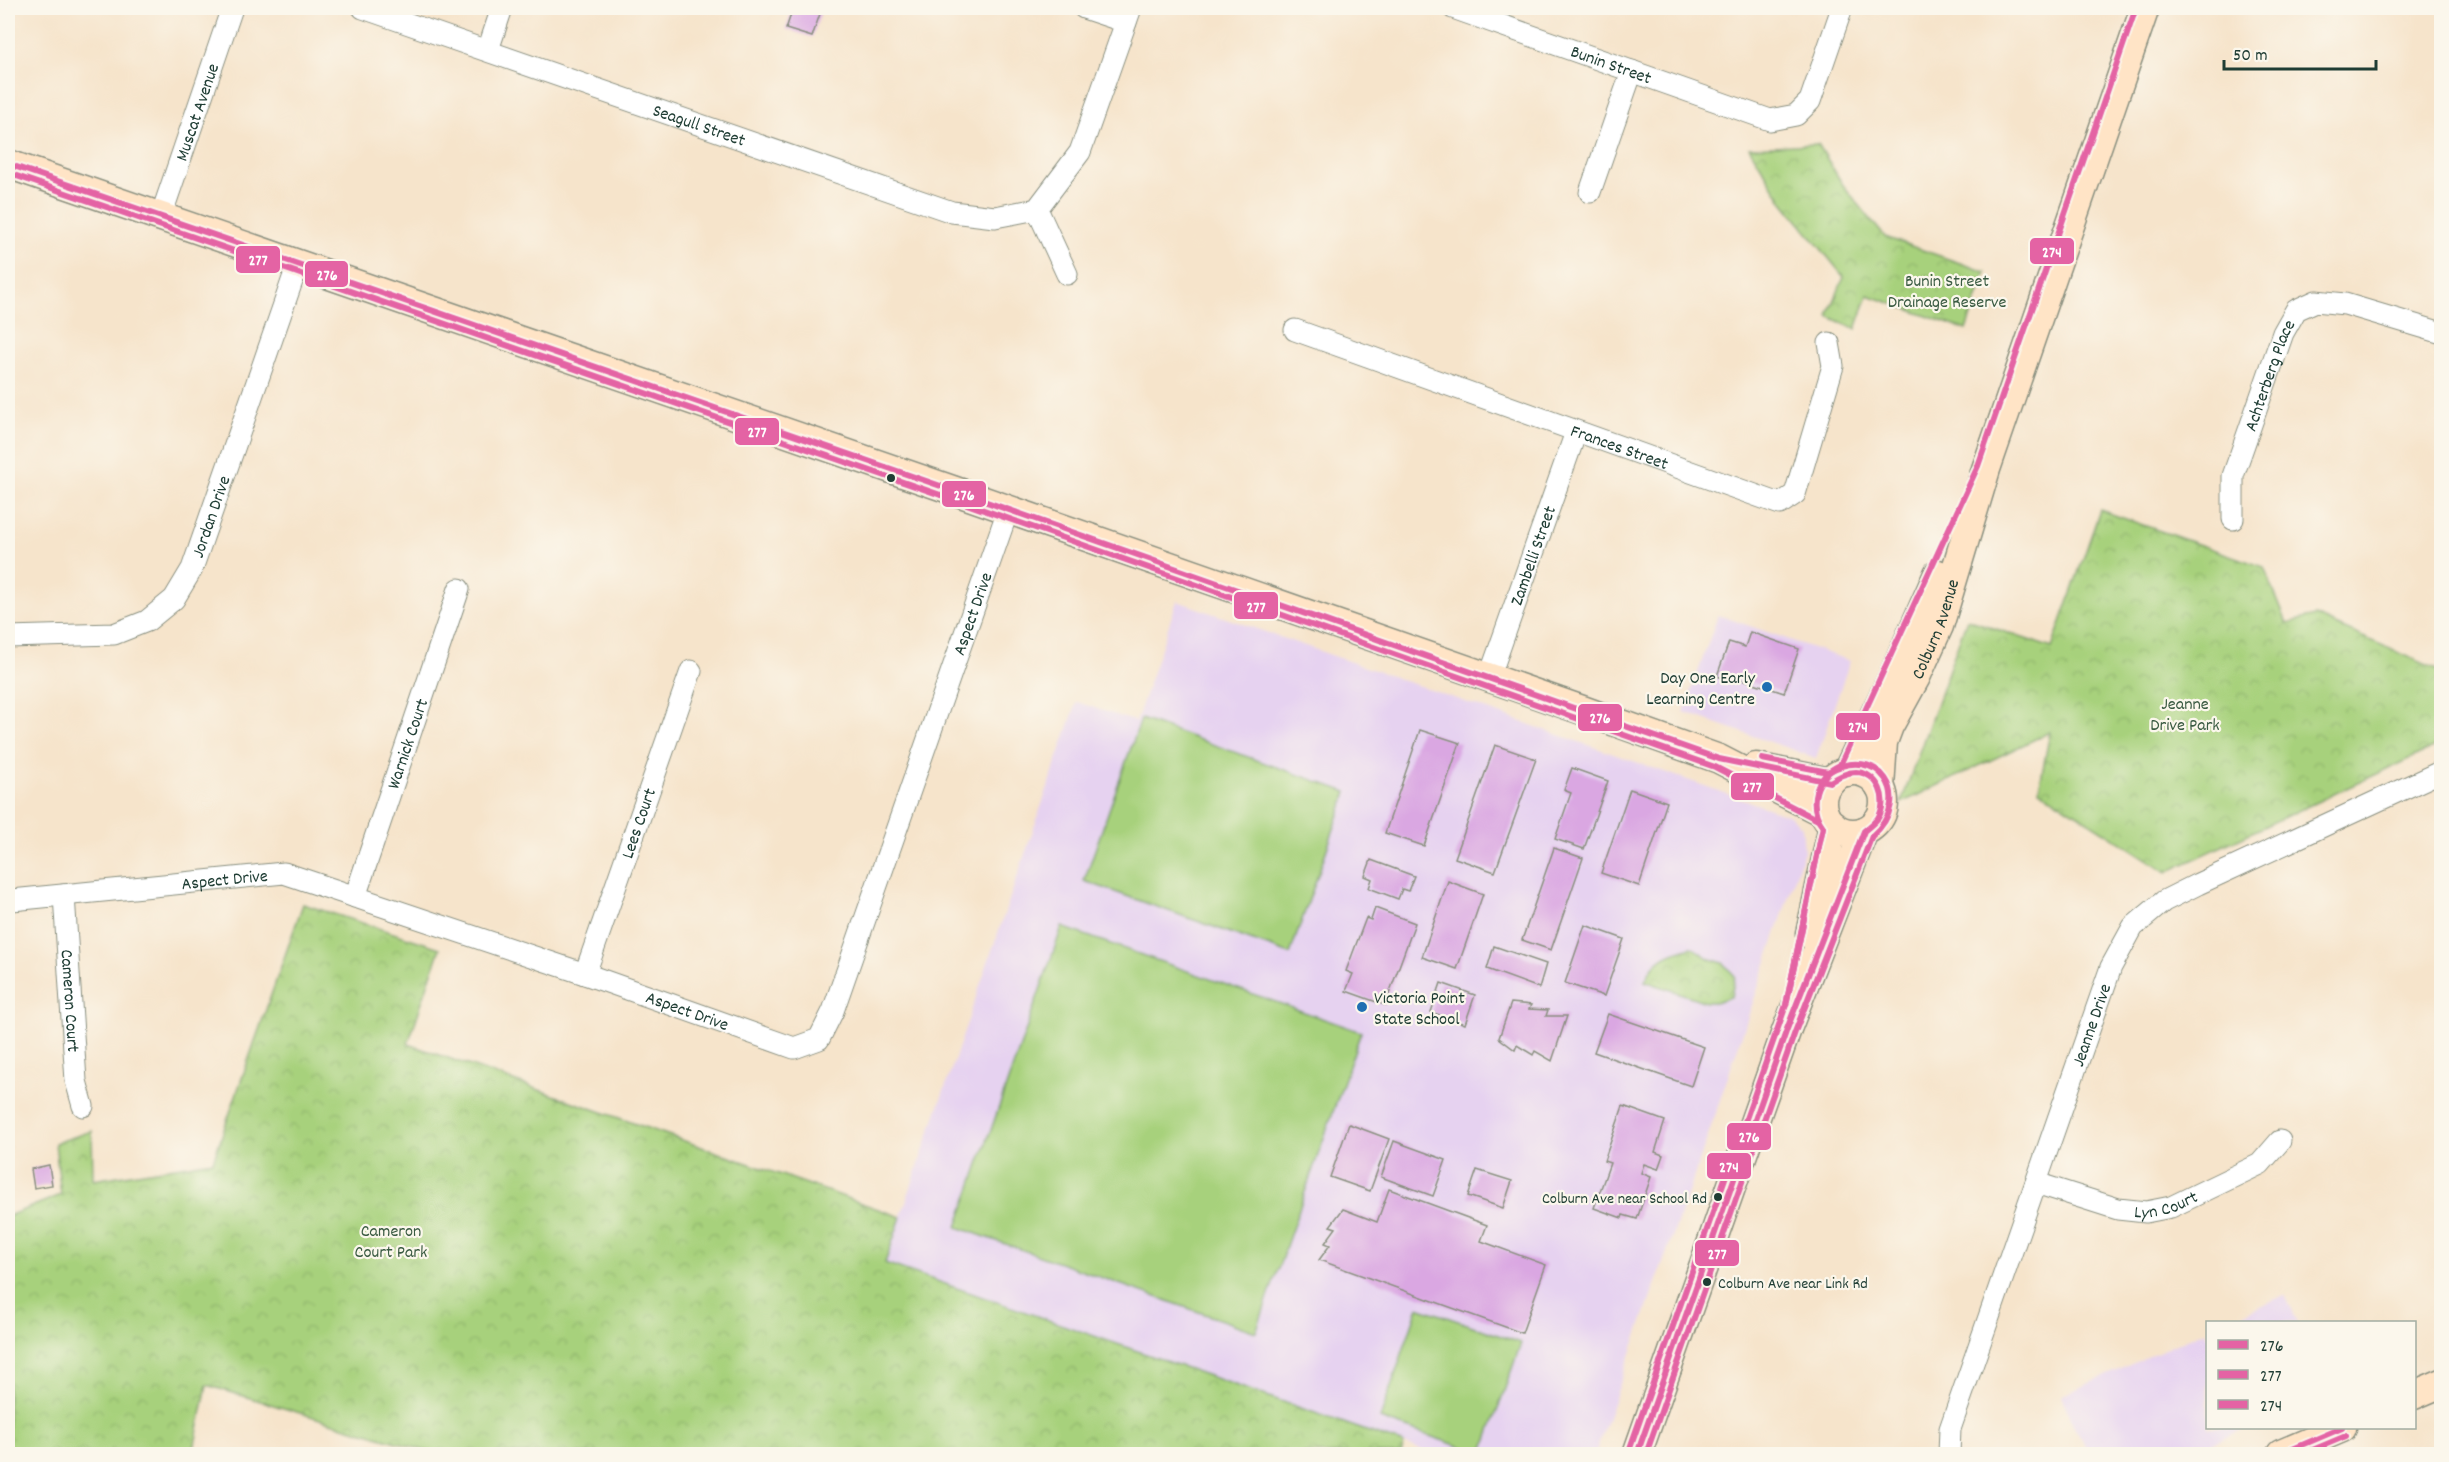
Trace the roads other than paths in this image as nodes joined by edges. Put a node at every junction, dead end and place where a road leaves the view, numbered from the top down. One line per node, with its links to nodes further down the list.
1 (232, 8): 14 (street, Muscat Avenue)
2 (363, 8): 9 (street, Seagull Street)
3 (502, 8): 9 (street)
4 (1084, 8): 8 (street)
5 (1453, 8): 10 (street, Bunin Street)
6 (1842, 8): 10 (street, Bunin Street)
7 (2145, 8): 21 (main road, Colburn Avenue)
8 (1128, 15): 13 (street)
9 (488, 50): 13 (street, Seagull Street)
10 (1632, 71): 12 (street)
11 (8, 164): 14 (main road)
12 (1590, 192)
13 (1037, 209): 16 (street)
14 (161, 216): 15 (main road)
15 (298, 264): 22 (main road); 25 (street, Jordan Drive)
16 (1067, 274)
17 (1295, 330): 20 (street, Frances Street)
18 (2442, 333): 23 (street, Achterberg Place)
19 (1828, 343): 20 (street, Frances Street)
20 (1576, 432): 27 (street, Zambelli Street)
21 (1986, 469): 30 (main road, Colburn Avenue); 31 (main road, Colburn Avenue)
22 (1008, 510): 27 (main road); 37 (street, Aspect Drive)
23 (2233, 519)
24 (459, 590): 35 (street, Warnick Court)
25 (8, 637)
26 (691, 671): 37 (street, Lees Court)
27 (1489, 678): 28 (main road)
28 (1719, 759): 30 (main road); 32 (main road)
29 (2442, 771): 41 (street, Jeanne Drive)
30 (1838, 777): 31 (main road); 32 (main road, Colburn Avenue)
31 (1880, 787): 33 (main road, Colburn Avenue)
32 (1829, 819): 33 (main road); 38 (main road, Colburn Avenue)
33 (1864, 831): 38 (main road, Colburn Avenue)
34 (64, 895): 35 (street, Aspect Drive); 36 (street, Aspect Drive); 39 (street, Cameron Court)
35 (355, 897): 37 (street, Aspect Drive)
36 (8, 898)
37 (585, 974)
38 (1796, 1007): 45 (main road, Colburn Avenue)
39 (83, 1106)
40 (2280, 1141): 41 (street, Lyn Court)
41 (2036, 1183): 46 (street, Jeanne Drive)
42 (2442, 1383): 43 (main road)
43 (2416, 1395)
44 (2340, 1429): 47 (main road)
45 (1637, 1455)
46 (1949, 1455)
47 (2281, 1455)

